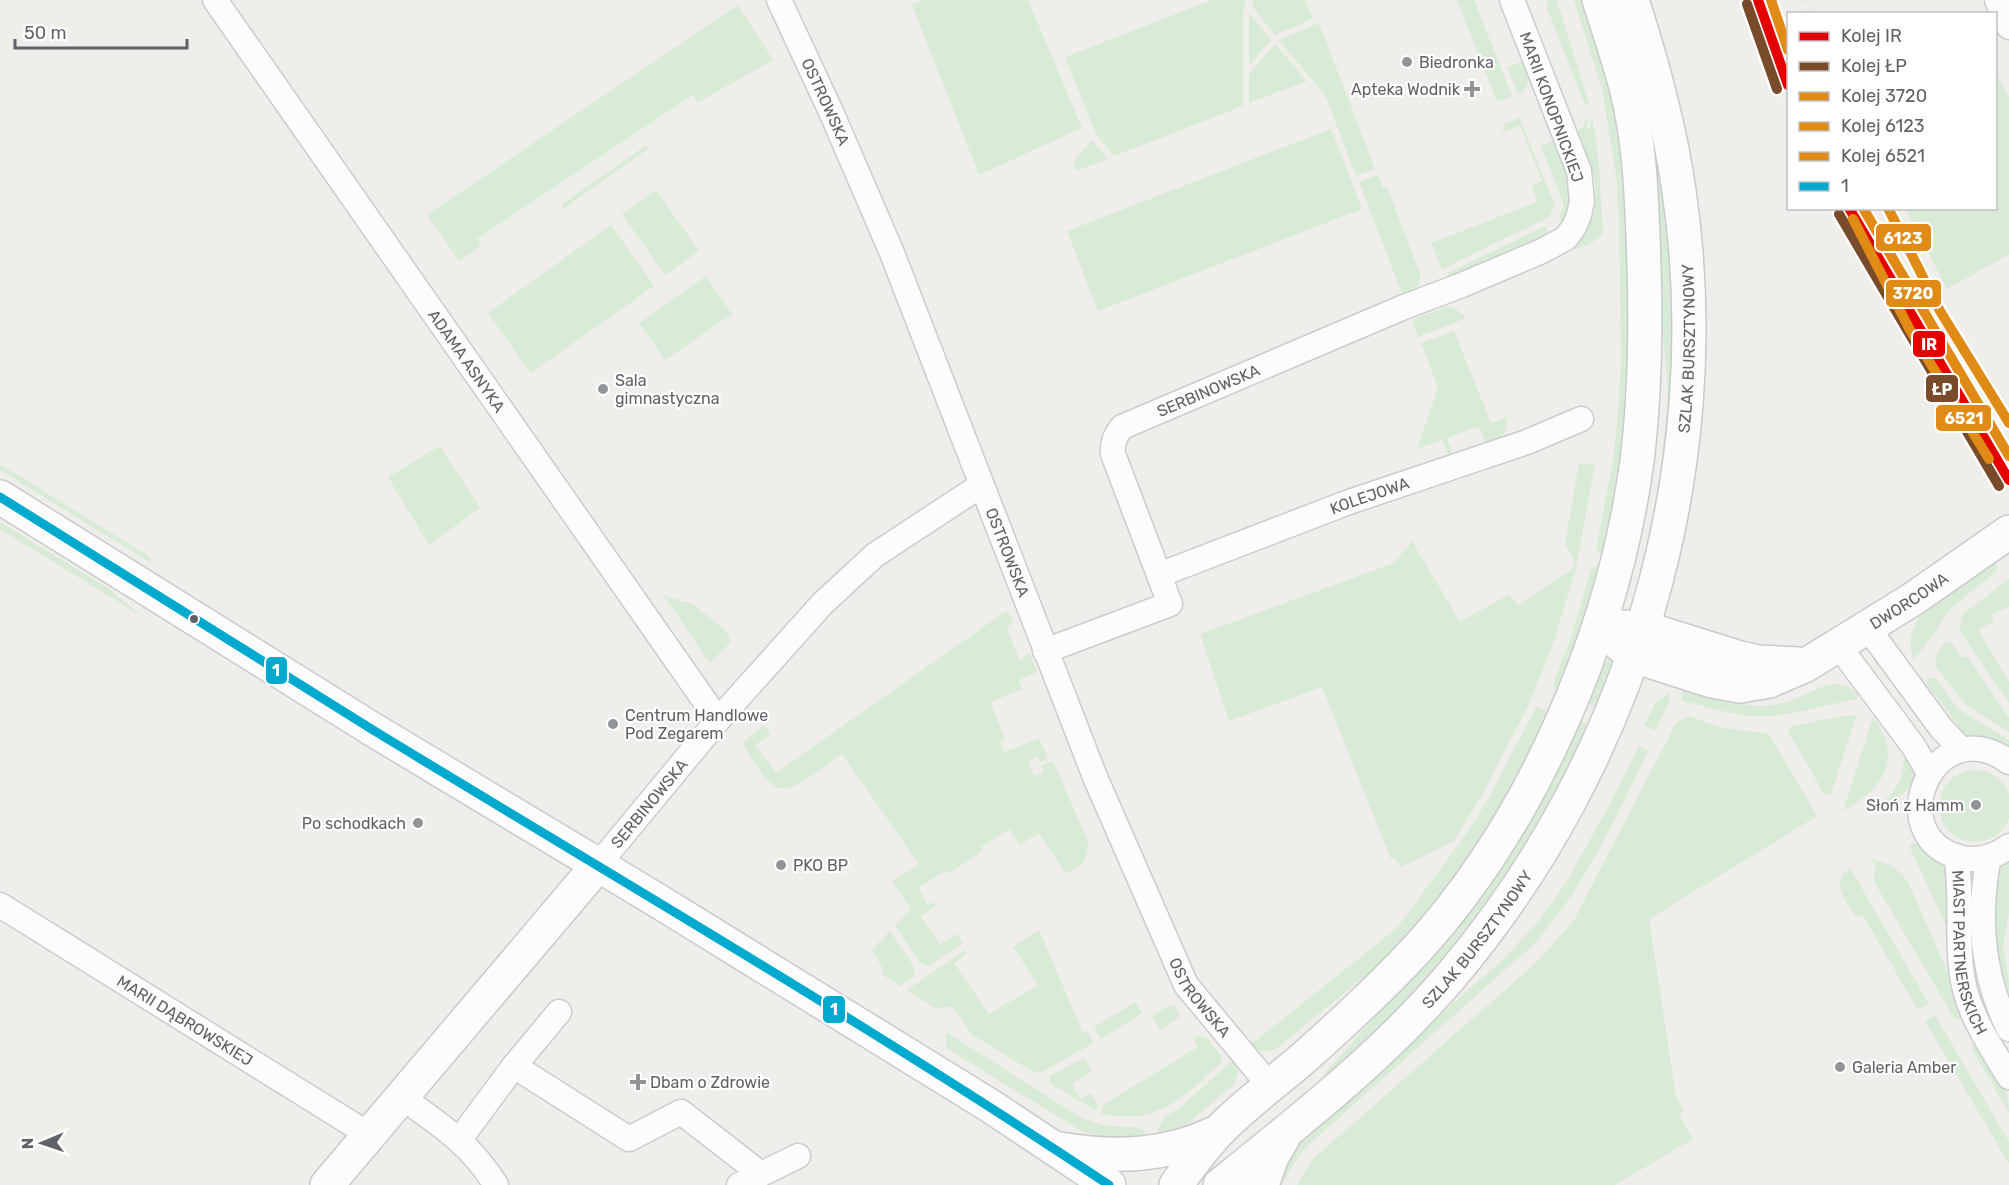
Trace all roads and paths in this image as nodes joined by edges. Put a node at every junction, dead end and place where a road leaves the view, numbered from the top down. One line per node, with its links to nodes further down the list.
1 (215, 0): 19 (street, ADAMA ASNYKA)
2 (779, 0): 10 (street, OSTROWSKA)
3 (1512, 0): 8 (street, MARII KONOPNICKIEJ)
4 (1599, 0): 14 (main road)
5 (1632, 0): 16 (main road, SZLAK BURSZTYNOWY)
6 (1997, 0): 7 (street)
7 (2009, 27)
8 (1580, 215): 13 (street, SERBINOWSKA)
9 (1581, 419): 13 (street, KOLEJOWA)
10 (980, 486): 18 (street, OSTROWSKA); 19 (street, SERBINOWSKA)
11 (0, 497): 25 (main road)
12 (2009, 532): 15 (main road, DWORCOWA)
13 (1159, 574): 18 (street, SERBINOWSKA)
14 (1598, 627): 16 (main road, DWORCOWA); 31 (main road)
15 (1867, 627): 17 (main road, DWORCOWA); 20 (street)
16 (1639, 642): 17 (main road, DWORCOWA); 34 (main road, SZLAK BURSZTYNOWY)
17 (1838, 645): 22 (street)
18 (1045, 651): 31 (street, OSTROWSKA)
19 (718, 720): 25 (street, SERBINOWSKA)
20 (1962, 750): 21 (street); 22 (street)
21 (2009, 762)
22 (1929, 773): 24 (street)
23 (1999, 852): 24 (street); 28 (street, MIAST PARTNERSKICH)
24 (1956, 856): 30 (street, MIAST PARTNERSKICH)
25 (598, 865): 32 (main road, SERBINOWSKA); 37 (main road)
26 (0, 905): 35 (street, MARII DĄBROWSKIEJ)
27 (558, 1012): 29 (street)
28 (2009, 1029)
29 (514, 1066): 36 (street); 39 (street)
30 (2009, 1077)
31 (1270, 1086): 33 (main road)
32 (400, 1096): 35 (main road, SERBINOWSKA); 36 (street)
33 (1218, 1131): 37 (main road); 44 (main road)
34 (1287, 1131): 45 (main road, SZLAK BURSZTYNOWY); 46 (main road)
35 (368, 1134): 40 (main road, SERBINOWSKA)
36 (460, 1139): 41 (street)
37 (1056, 1149): 43 (main road)
38 (798, 1156): 39 (street)
39 (761, 1174): 42 (street)
40 (327, 1185)
41 (496, 1185)
42 (739, 1185)
43 (1109, 1185)
44 (1176, 1185)
45 (1220, 1185)
46 (1262, 1185)

